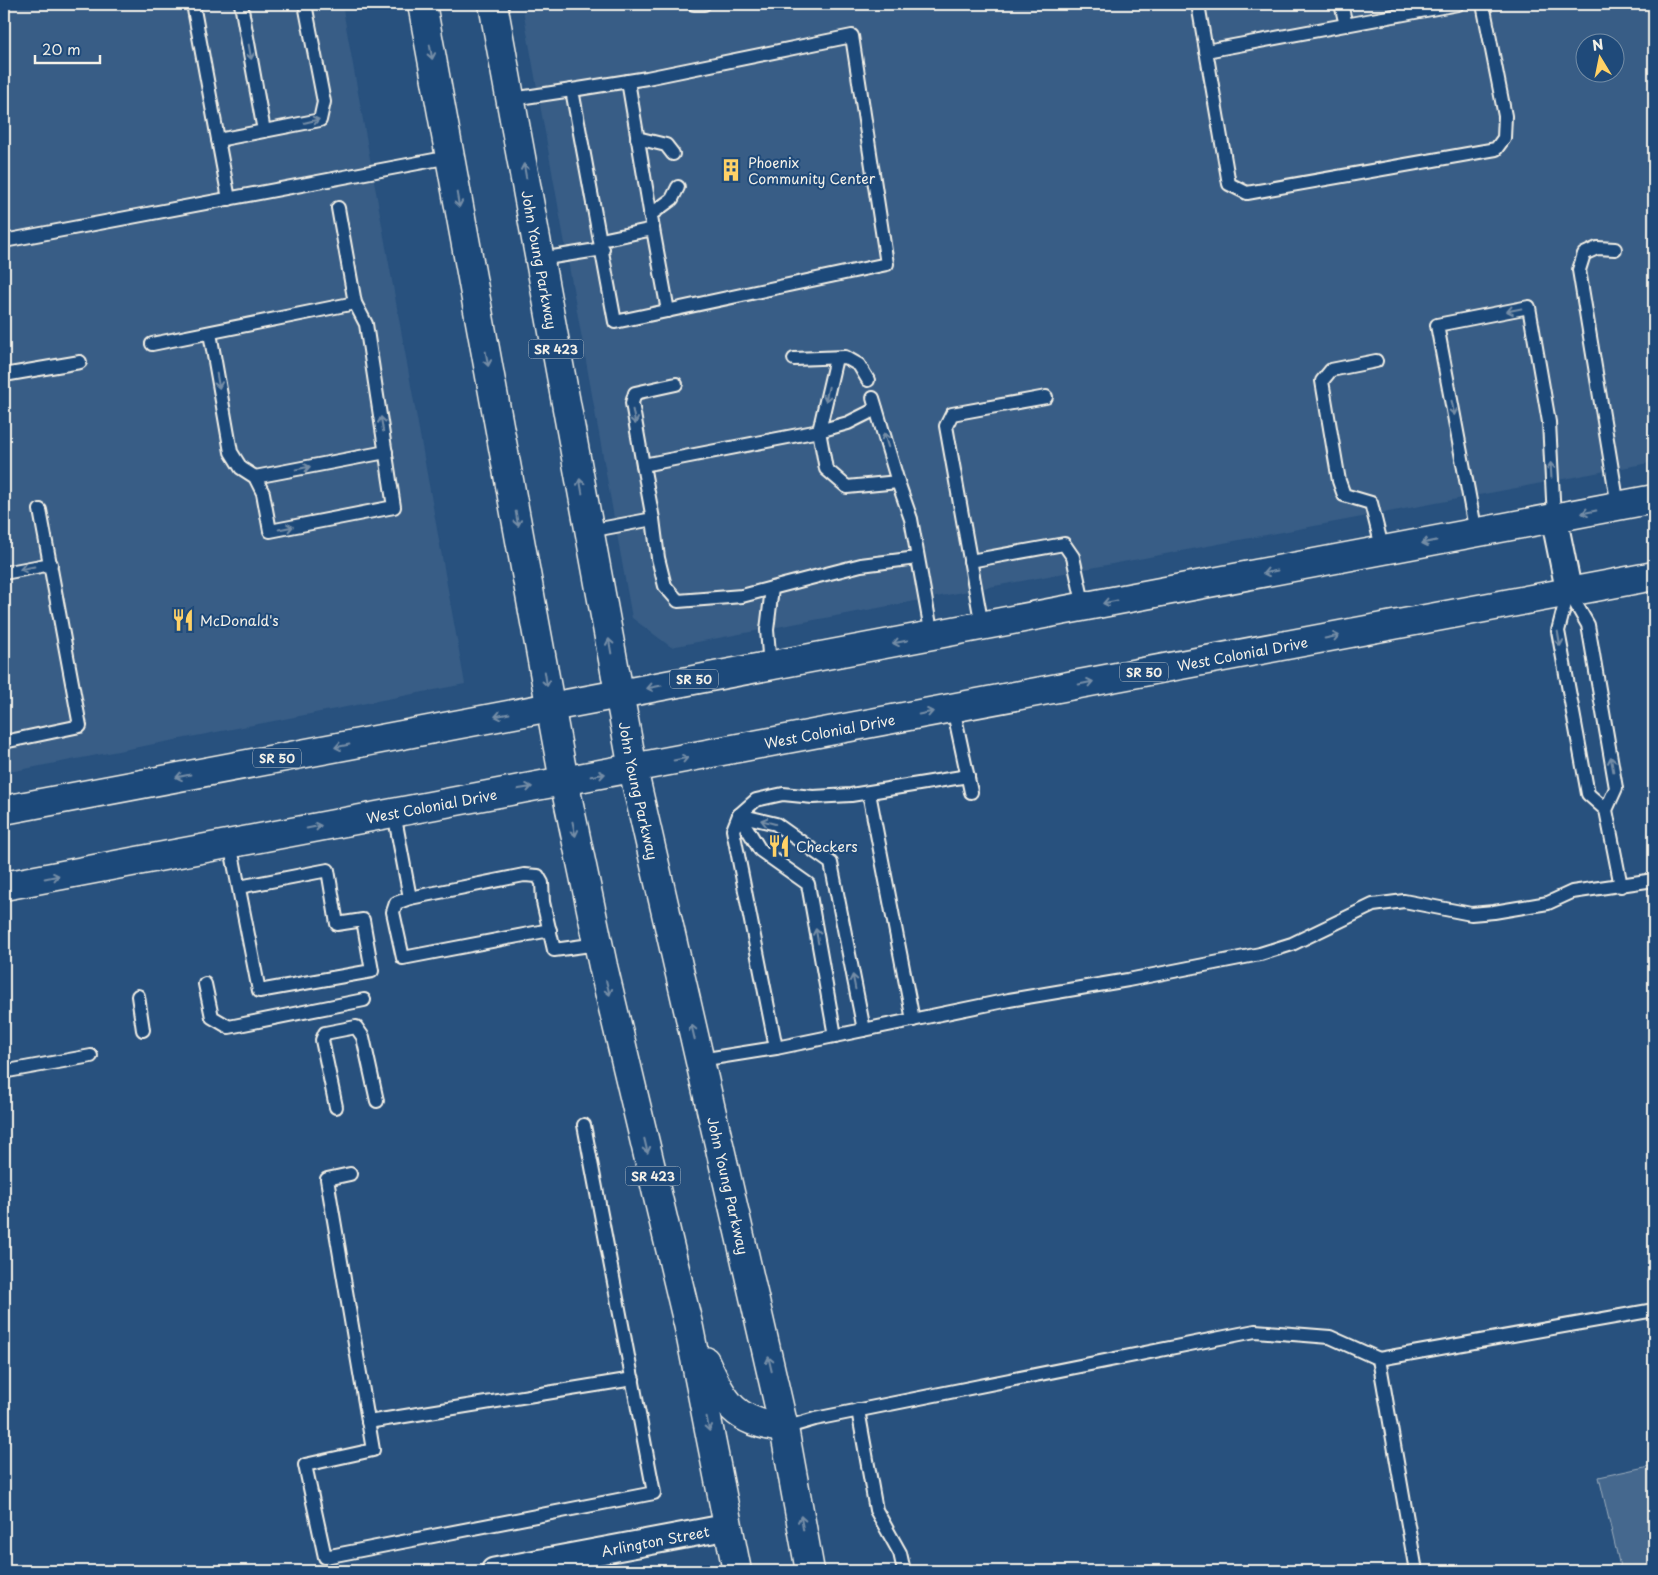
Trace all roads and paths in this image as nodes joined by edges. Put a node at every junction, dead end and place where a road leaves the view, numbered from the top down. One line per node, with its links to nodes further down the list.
1 (193, 4): 19 (lane)
2 (241, 4): 17 (lane, one-way to 17)
3 (305, 4): 17 (lane, one-way to 3)
4 (422, 4): 21 (main road, SR 423, one-way to 21)
5 (494, 4): 16 (main road, John Young Parkway / SR 423)
6 (694, 4): 7 (lane)
7 (704, 4)
8 (1198, 4): 13 (lane)
9 (1341, 4): 12 (lane)
10 (1458, 4): 12 (lane)
11 (1483, 4): 13 (lane)
12 (1346, 25): 13 (lane)
13 (1206, 51)
14 (628, 81): 15 (lane); 18 (lane); 32 (lane)
15 (572, 90): 16 (lane); 28 (lane)
16 (512, 99): 30 (main road, John Young Parkway / SR 423, one-way to 16)
17 (264, 131): 19 (lane)
18 (637, 138): 20 (lane); 25 (lane)
19 (218, 140): 23 (lane)
20 (673, 154)
21 (450, 157): 23 (lane); 68 (main road, SR 423, one-way to 68)
22 (678, 187): 25 (lane)
23 (229, 199): 27 (lane)
24 (338, 208): 31 (lane)
25 (650, 215): 26 (lane)
26 (653, 229): 28 (lane); 32 (lane)
27 (4, 240)
28 (602, 244): 30 (lane); 32 (lane)
29 (1615, 249): 49 (lane)
30 (540, 259): 53 (main road, John Young Parkway / SR 423, one-way to 30)
31 (355, 303): 33 (lane); 44 (lane, one-way to 31)
32 (668, 311)
33 (210, 333): 34 (lane); 46 (lane, one-way to 46)
34 (152, 344)
35 (836, 358): 36 (lane); 40 (lane); 43 (lane, one-way to 43)
36 (794, 359)
37 (1376, 361): 55 (lane)
38 (80, 362): 39 (lane)
39 (4, 375)
40 (868, 380)
41 (676, 384): 45 (lane, one-way to 45)
42 (1046, 397): 57 (lane)
43 (819, 431): 45 (lane); 47 (lane); 47 (lane, one-way to 43)
44 (386, 452): 46 (lane, one-way to 44); 46 (lane, one-way to 44)
45 (643, 465): 52 (lane)
46 (255, 477)
47 (898, 482): 56 (lane)
48 (1654, 499): 49 (main road, SR 50)
49 (1618, 506): 51 (main road, SR 50, one-way to 51)
50 (40, 510): 58 (lane)
51 (1554, 518): 54 (main road, SR 50); 54 (lane, one-way to 54); 62 (street)
52 (653, 519): 53 (lane); 61 (lane)
53 (589, 531): 67 (main road, John Young Parkway / SR 423, one-way to 53)
54 (1476, 533): 55 (main road, SR 50, one-way to 55)
55 (1383, 551): 63 (main road, SR 50, one-way to 63)
56 (917, 558): 61 (lane); 65 (lane)
57 (970, 561): 63 (lane); 64 (lane)
58 (51, 564): 59 (lane, one-way to 59); 70 (lane)
59 (4, 573)
60 (1654, 576): 62 (main road, West Colonial Drive / SR 50)
61 (772, 588): 66 (lane)
62 (1568, 592): 69 (main road, West Colonial Drive / SR 50, one-way to 62); 77 (lane, one-way to 62); 77 (lane, one-way to 77)
63 (1084, 607): 64 (main road, SR 50)
64 (982, 626): 65 (main road, SR 50)
65 (932, 636): 66 (main road, SR 50, one-way to 66)
66 (770, 666): 67 (main road, SR 50, one-way to 67)
67 (619, 694): 68 (main road, SR 50); 71 (main road, John Young Parkway / SR 423)
68 (550, 706): 73 (main road, SR 423); 76 (main road, SR 50, one-way to 76)
69 (953, 708): 71 (main road, West Colonial Drive / SR 50, one-way to 69); 72 (lane)
70 (4, 742)
71 (633, 769): 73 (main road, West Colonial Drive / SR 50, one-way to 71); 97 (main road, John Young Parkway / SR 423, one-way to 71)
72 (968, 776): 74 (lane); 75 (lane)
73 (564, 781): 78 (main road, West Colonial Drive / SR 50, one-way to 73); 87 (main road, SR 423, one-way to 87)
74 (972, 792)
75 (869, 793): 79 (lane); 91 (lane)
76 (4, 810)
77 (1606, 810): 83 (lane)
78 (394, 813): 80 (main road, West Colonial Drive / SR 50, one-way to 78); 85 (lane)
79 (739, 815): 93 (lane, one-way to 79); 94 (lane, one-way to 79); 95 (lane)
80 (230, 842): 82 (main road, West Colonial Drive / SR 50, one-way to 80); 84 (lane)
81 (1654, 880): 83 (lane)
82 (4, 886)
83 (1621, 886): 91 (lane)
84 (239, 887): 84 (lane)
85 (410, 898): 86 (lane); 86 (lane)
86 (550, 930): 87 (lane)
87 (598, 944): 104 (main road, SR 423, one-way to 104)
88 (205, 984): 90 (lane)
89 (138, 996): 92 (lane)
90 (364, 1000)
91 (913, 1020): 93 (lane)
92 (143, 1030)
93 (864, 1030): 94 (lane)
94 (835, 1036): 95 (lane)
95 (776, 1048): 97 (lane)
96 (91, 1056): 98 (lane)
97 (700, 1060): 109 (main road, John Young Parkway / SR 423, one-way to 97)
98 (8, 1071)
99 (377, 1101): 100 (lane)
100 (336, 1107)
101 (584, 1125): 106 (lane)
102 (350, 1174): 108 (lane)
103 (1654, 1310): 105 (lane)
104 (689, 1328): 109 (main road); 110 (main road, SR 423, one-way to 110)
105 (1379, 1359): 107 (lane); 115 (lane)
106 (633, 1379): 108 (lane); 108 (lane)
107 (858, 1410): 109 (lane); 114 (lane)
108 (368, 1422)
109 (784, 1428): 113 (main road, John Young Parkway / SR 423, one-way to 109)
110 (728, 1527): 111 (street, Arlington Street); 112 (main road, SR 423)
111 (494, 1571)
112 (736, 1571)
113 (810, 1571)
114 (904, 1571)
115 (1416, 1571)

